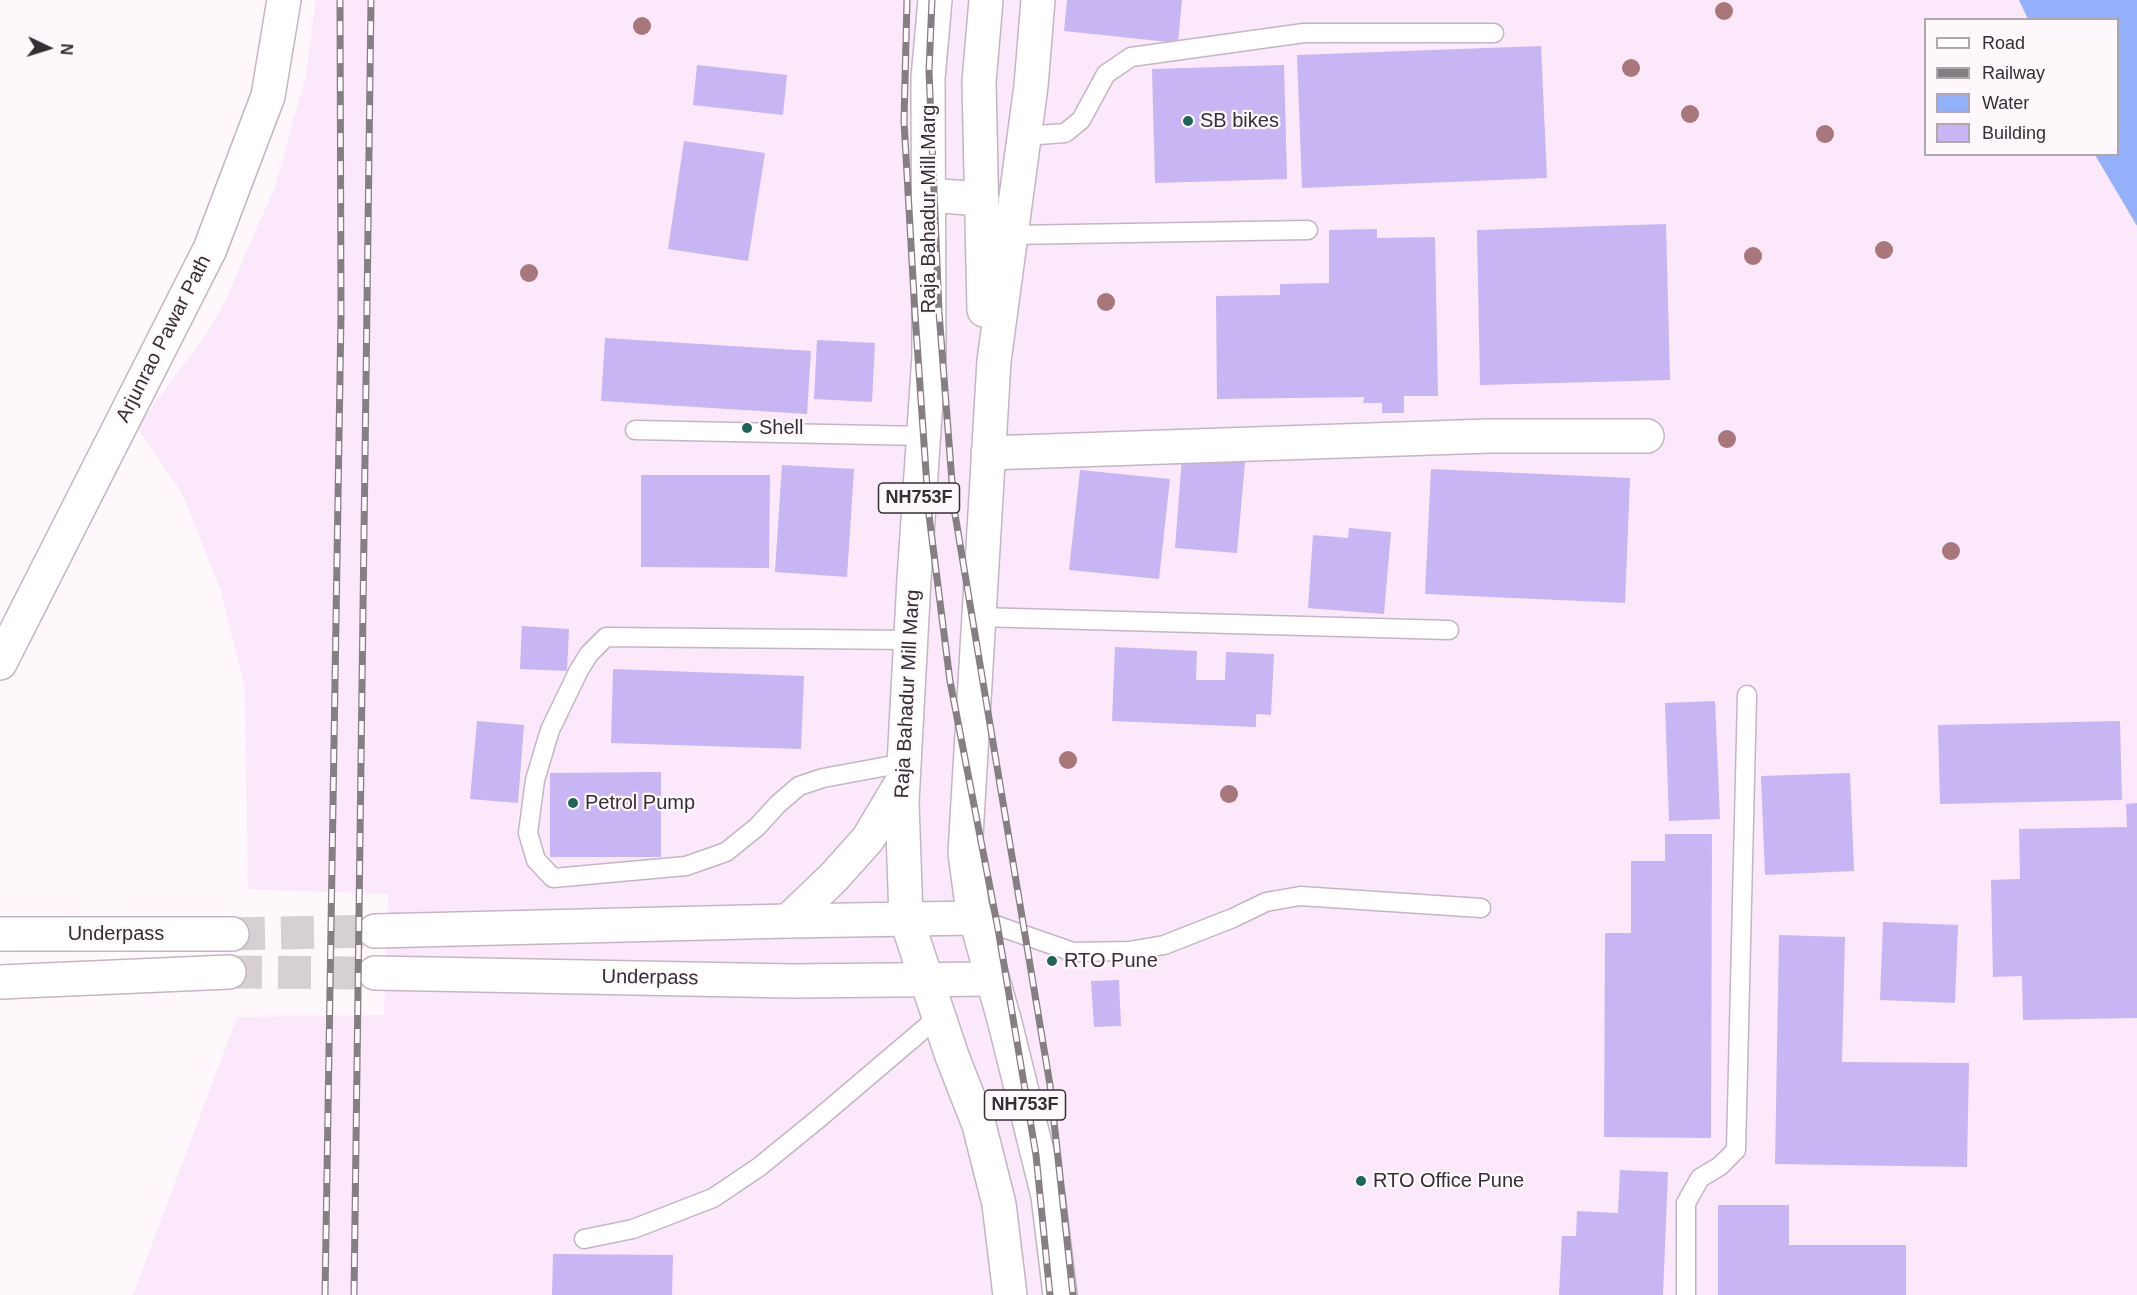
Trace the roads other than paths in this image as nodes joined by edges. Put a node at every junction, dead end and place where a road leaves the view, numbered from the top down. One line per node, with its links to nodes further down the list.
1 (285, 0): 18 (main road, Arjunrao Pawar Path)
2 (935, 0): 7 (main road, Raja Bahadur Mill Marg / NH753F)
3 (986, 0): 8 (main road, NH753F)
4 (1038, 0): 6 (main road, NH753F)
5 (1494, 33): 6 (lane)
6 (1025, 136): 10 (main road, NH753F)
7 (928, 195): 8 (main road); 12 (main road, Raja Bahadur Mill Marg / NH753F)
8 (982, 199): 14 (main road, NH753F)
9 (1308, 230): 10 (lane)
10 (1011, 235): 14 (main road, NH753F)
11 (635, 430): 12 (lane)
12 (923, 436): 17 (main road, Raja Bahadur Mill Marg / NH753F)
13 (1647, 436): 14 (main road)
14 (988, 453): 15 (main road, NH753F)
15 (978, 617): 16 (lane); 23 (main road, NH753F)
16 (1449, 630)
17 (911, 640): 20 (main road, Raja Bahadur Mill Marg / NH753F); 20 (lane)
18 (0, 663)
19 (1747, 695): 37 (lane)
20 (904, 771): 22 (main road, Raja Bahadur Mill Marg / NH753F); 24 (main road)
21 (1480, 908): 23 (lane)
22 (906, 918): 23 (main road); 24 (main road); 30 (main road, Raja Bahadur Mill Marg / NH753F)
23 (975, 918): 31 (main road, NH753F)
24 (788, 921): 25 (main road)
25 (375, 931)
26 (0, 934): 27 (main road, Underpass)
27 (232, 934)
28 (229, 972): 32 (main road, Underpass)
29 (375, 973): 30 (main road, Underpass)
30 (925, 979): 31 (main road, Underpass); 33 (main road, Raja Bahadur Mill Marg / NH753F)
31 (992, 979): 36 (main road, NH753F)
32 (0, 982)
33 (938, 1017): 34 (lane); 35 (main road, Raja Bahadur Mill Marg / NH753F)
34 (584, 1239)
35 (1010, 1295)
36 (1060, 1295)
37 (1686, 1295)

